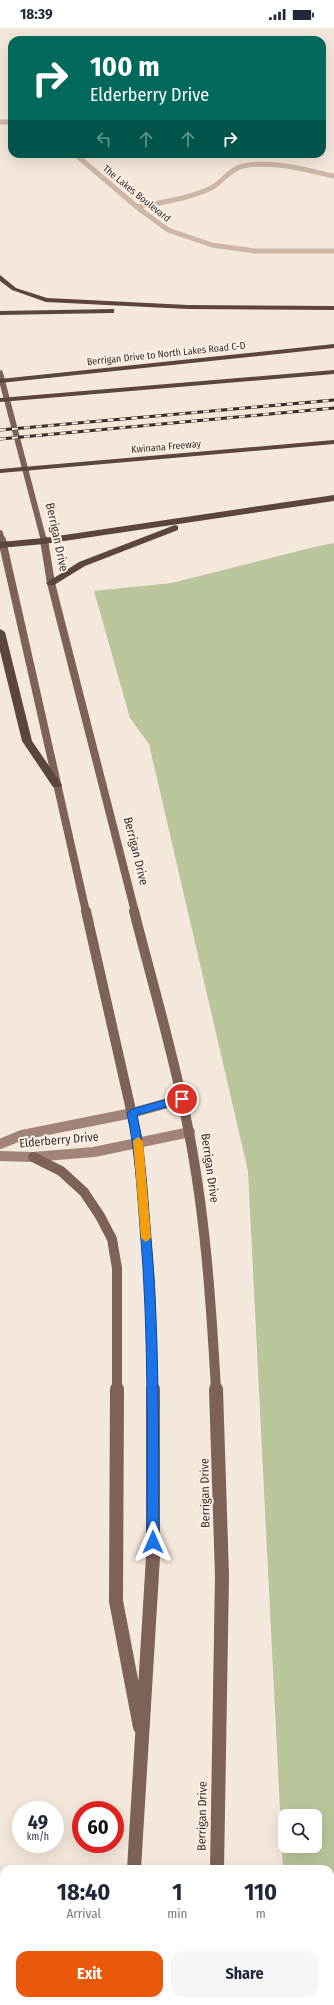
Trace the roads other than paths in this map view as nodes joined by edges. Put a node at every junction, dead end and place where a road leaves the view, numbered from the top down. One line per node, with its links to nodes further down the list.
1 (80, 158): 3 (street, The Lakes Boulevard)
2 (334, 176): 3 (street)
3 (137, 207): 4 (street, The Lakes Boulevard)
4 (334, 251)
5 (0, 278): 6 (highway)
6 (188, 307): 7 (highway); 8 (highway)
7 (334, 308)
8 (0, 313)
9 (334, 346): 12 (highway, Berrigan Drive to North Lakes Road C-D)
10 (334, 372): 13 (highway)
11 (0, 373): 19 (main road, Berrigan Drive)
12 (0, 381)
13 (0, 400)
14 (334, 442): 15 (highway, Kwinana Freeway)
15 (0, 471)
16 (334, 498): 17 (highway)
17 (203, 518): 19 (highway); 21 (highway)
18 (0, 534): 20 (main road)
19 (44, 541): 20 (highway); 21 (main road, Berrigan Drive)
20 (1, 544): 23 (main road)
21 (51, 583): 24 (main road, Berrigan Drive)
22 (0, 632): 23 (highway)
23 (57, 785): 25 (main road)
24 (182, 1099): 25 (street, Elderberry Drive); 26 (main road, Berrigan Drive)
25 (132, 1113): 27 (main road); 28 (street, Elderberry Drive)
26 (190, 1132): 27 (street, Elderberry Drive); 33 (main road, Berrigan Drive)
27 (138, 1141): 30 (street, Elderberry Drive); 31 (main road)
28 (0, 1144)
29 (0, 1156): 30 (street, Elderberry Drive)
30 (33, 1157): 31 (main road)
31 (142, 1743): 32 (main road)
32 (134, 1865)
33 (217, 1865)

